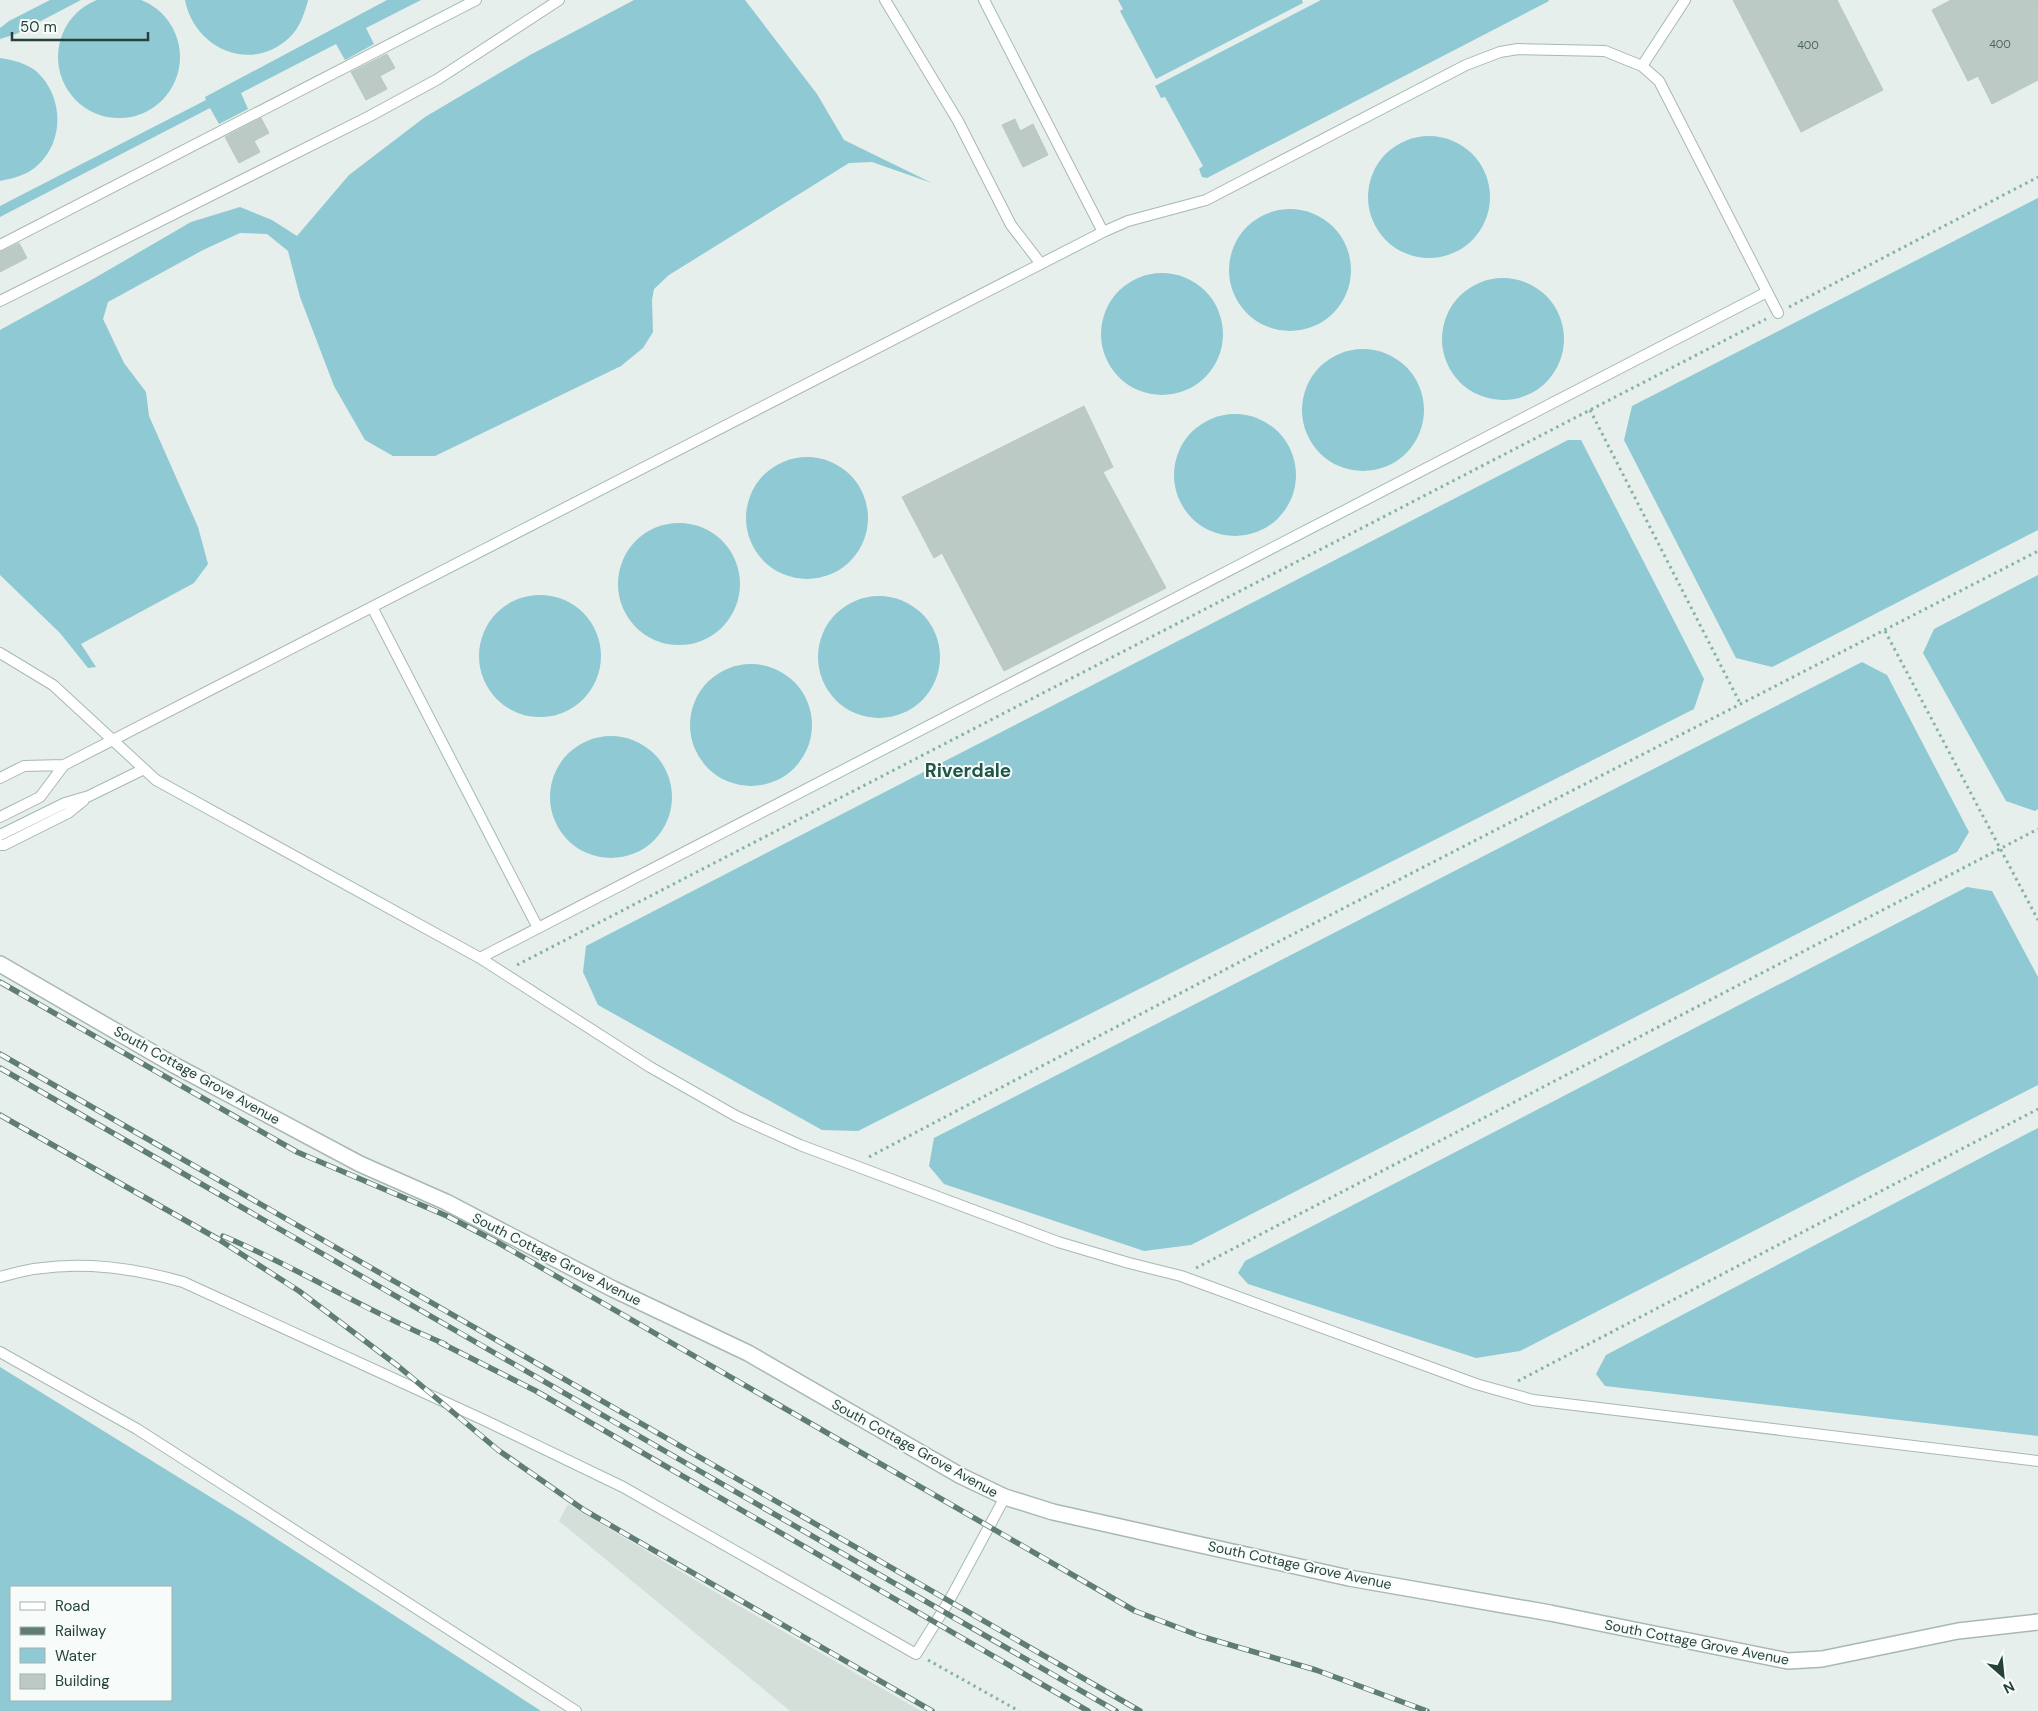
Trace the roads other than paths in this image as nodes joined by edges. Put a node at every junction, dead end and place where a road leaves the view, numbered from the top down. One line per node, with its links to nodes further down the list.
1 (476, 0): 8 (lane)
2 (559, 0): 11 (lane)
3 (885, 0): 9 (lane)
4 (984, 0): 7 (lane)
5 (1685, 0): 6 (lane)
6 (1642, 66): 7 (lane); 10 (lane)
7 (1103, 232): 9 (lane)
8 (0, 245)
9 (1041, 264): 13 (lane)
10 (1767, 292): 12 (lane); 23 (lane)
11 (0, 301)
12 (1778, 313)
13 (372, 607): 15 (lane); 23 (lane)
14 (0, 653): 15 (lane)
15 (113, 740): 16 (lane); 17 (lane)
16 (64, 765): 18 (lane); 20 (lane)
17 (144, 769): 19 (lane); 24 (lane)
18 (0, 778)
19 (89, 796): 21 (lane); 22 (lane)
20 (0, 817)
21 (0, 835)
22 (0, 845)
23 (538, 928): 24 (lane)
24 (480, 958): 28 (lane)
25 (0, 964): 29 (street, South Cottage Grove Avenue)
26 (0, 1277): 29 (lane)
27 (0, 1352): 31 (lane)
28 (2038, 1461)
29 (1005, 1497): 30 (street, South Cottage Grove Avenue)
30 (2038, 1622)
31 (576, 1711)

